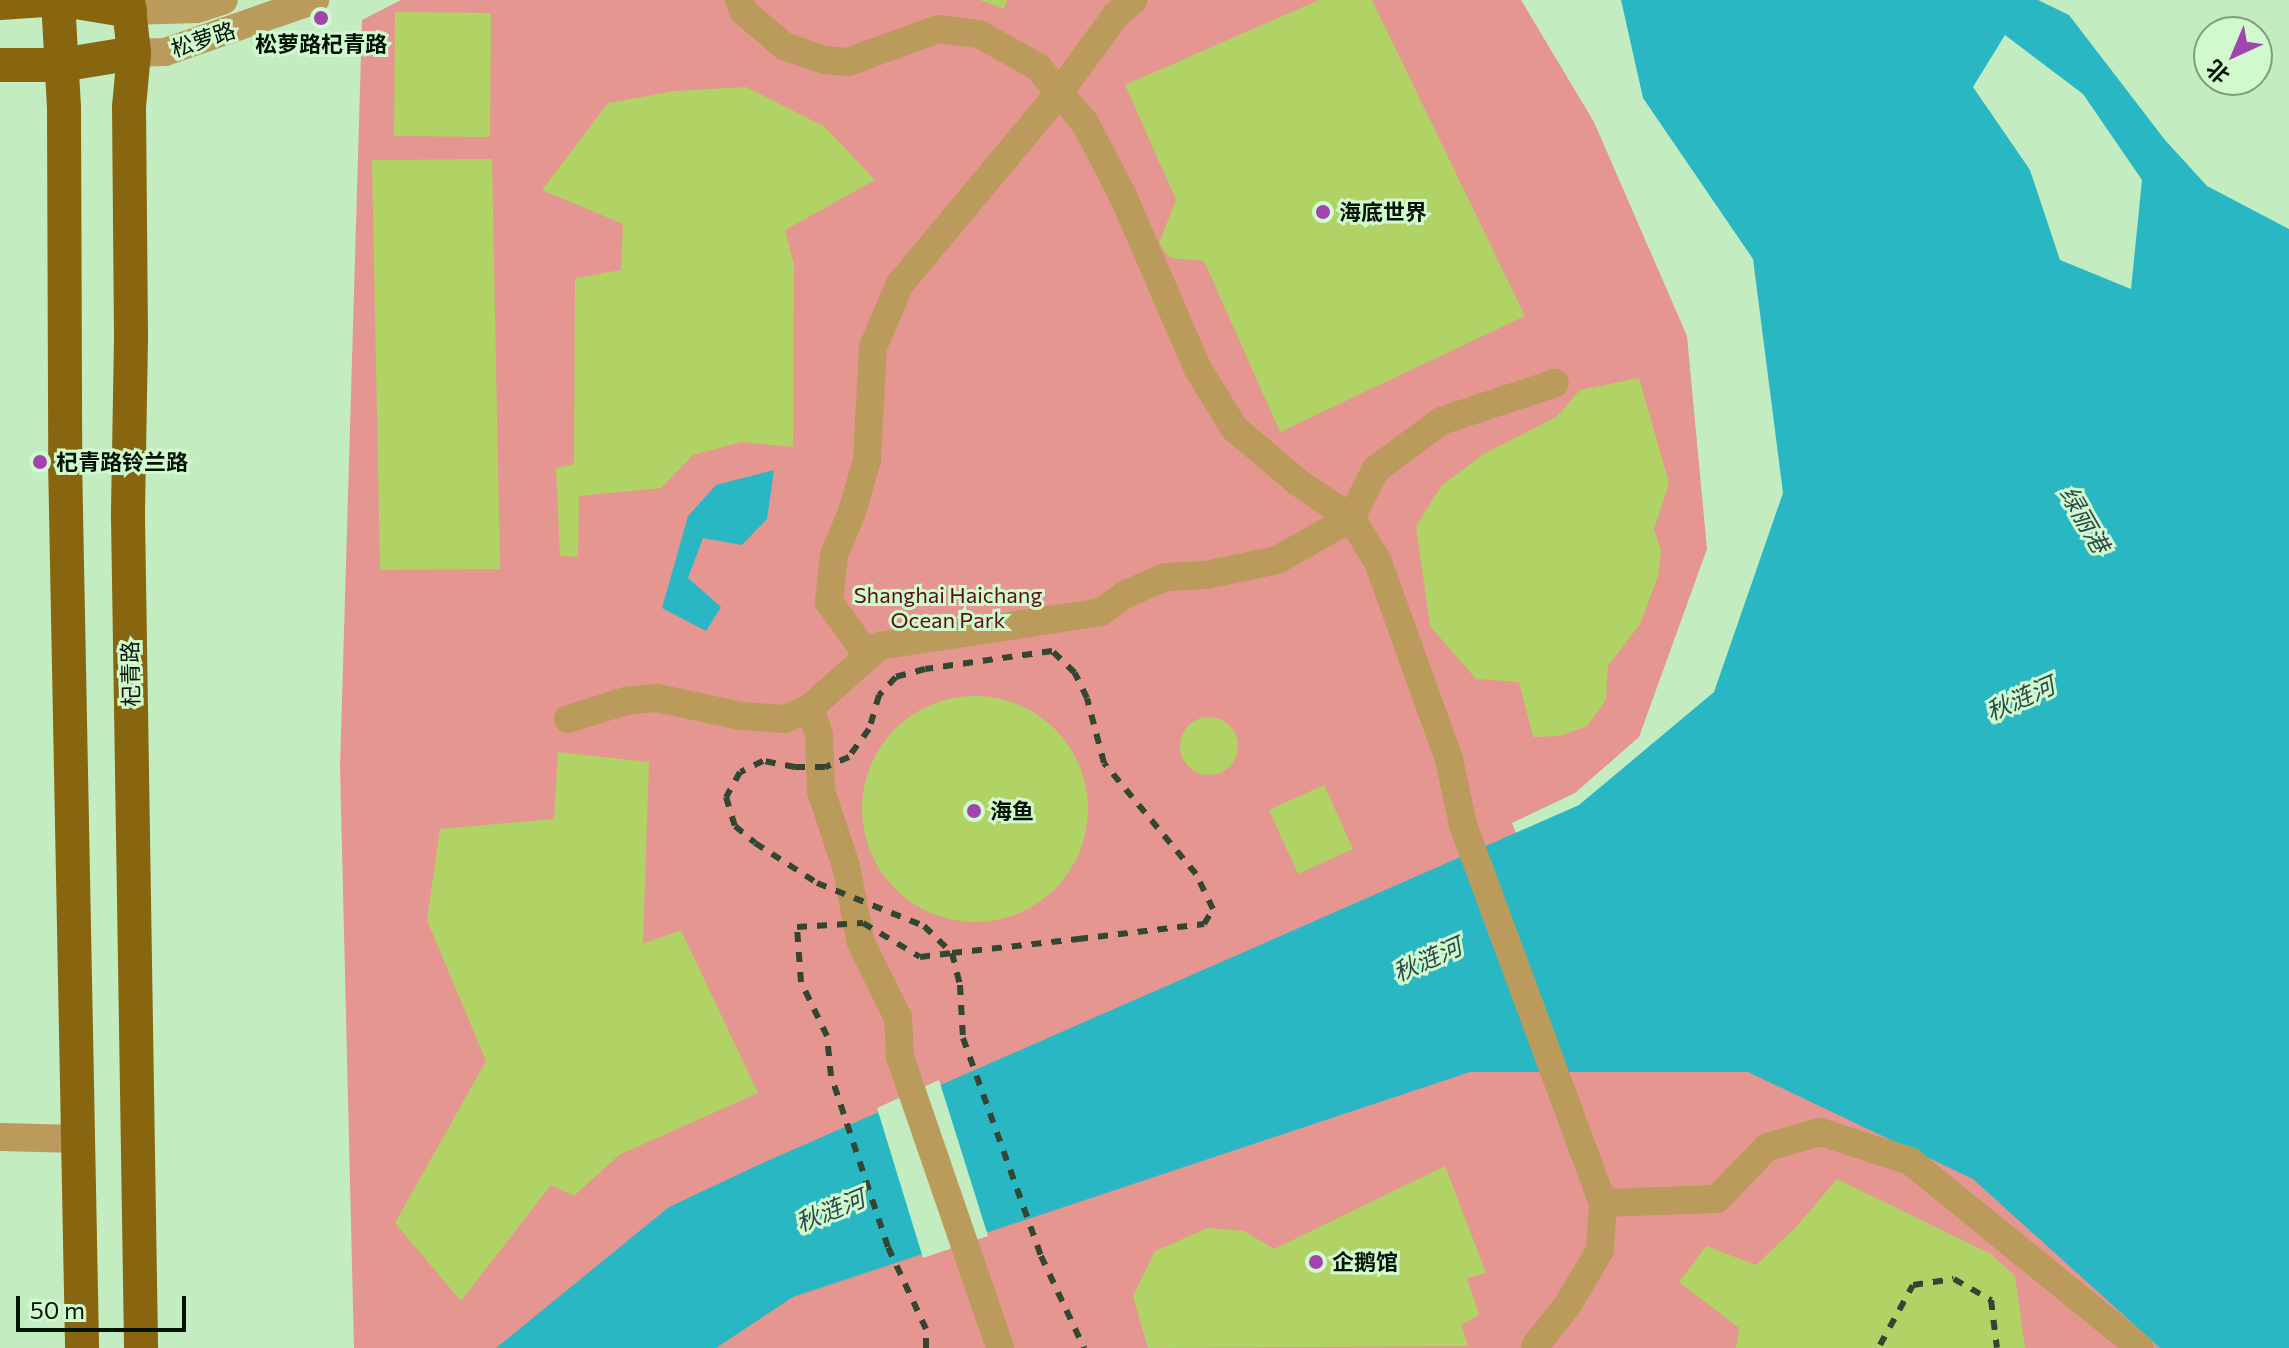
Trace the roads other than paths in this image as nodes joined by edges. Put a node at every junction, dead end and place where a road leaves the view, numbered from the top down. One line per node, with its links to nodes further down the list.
1 (44, 0): 7 (main road)
2 (61, 0): 8 (main road); 11 (main road)
3 (224, 0): 8 (street, 松萝路)
4 (315, 0): 9 (street, 松萝路)
5 (739, 0): 12 (street)
6 (1133, 0): 12 (street)
7 (0, 3)
8 (129, 6): 9 (main road, 杞青路)
9 (134, 53): 11 (main road); 23 (main road, 杞青路)
10 (0, 65): 11 (main road)
11 (61, 65): 19 (main road)
12 (1059, 93): 14 (street); 15 (street)
13 (1555, 383): 14 (street)
14 (1351, 518): 15 (street); 20 (street)
15 (868, 656): 16 (street)
16 (810, 708): 17 (street); 24 (street)
17 (568, 719)
18 (0, 1137): 19 (street)
19 (79, 1139): 22 (main road)
20 (1603, 1203): 21 (street); 25 (street)
21 (1535, 1346)
22 (82, 1348)
23 (141, 1348)
24 (1000, 1348)
25 (2140, 1348)

